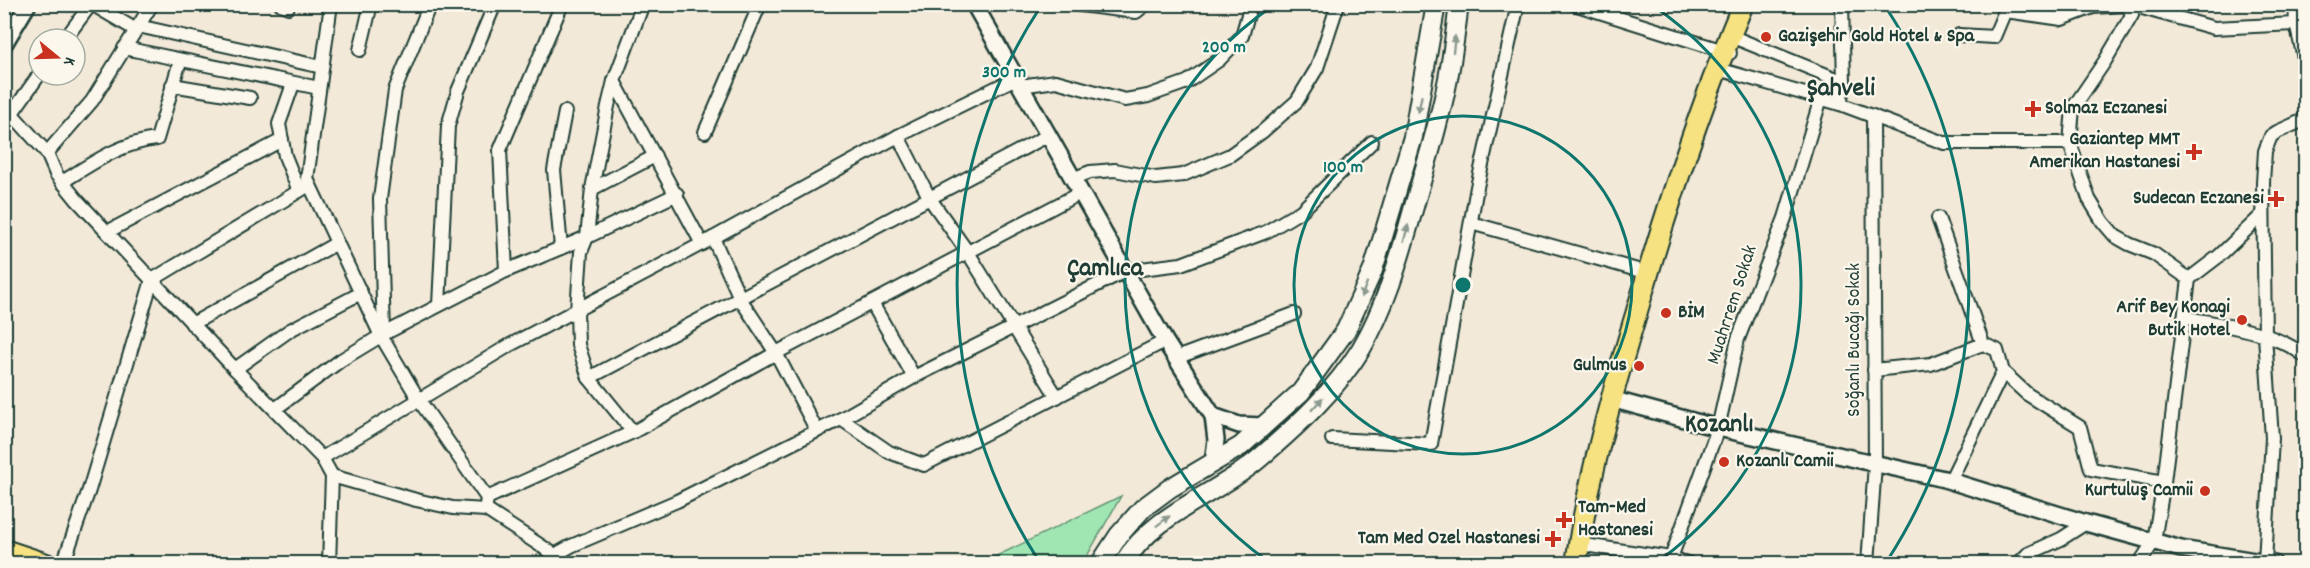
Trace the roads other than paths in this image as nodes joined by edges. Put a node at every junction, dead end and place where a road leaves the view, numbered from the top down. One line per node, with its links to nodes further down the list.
1 (28, 4): 31 (street)
2 (92, 4): 28 (street); 29 (street)
3 (152, 4): 29 (street)
4 (281, 4): 5 (street)
5 (289, 4)
6 (331, 4): 37 (street)
7 (371, 4): 33 (street)
8 (430, 4): 90 (street)
9 (495, 4): 84 (street)
10 (562, 4): 76 (street)
11 (643, 4): 38 (street)
12 (760, 4): 52 (street)
13 (974, 4): 39 (street)
14 (1072, 4): 15 (street)
15 (1146, 4)
16 (1251, 4): 39 (street)
17 (1338, 4): 60 (street)
18 (1436, 4): 108 (main road, one-way to 108)
19 (1459, 4): 131 (main road, one-way to 19)
20 (1518, 4): 69 (street)
21 (1574, 4): 34 (street)
22 (1743, 4): 34 (main road)
23 (1753, 4): 34 (main road)
24 (1842, 4): 40 (street)
25 (2295, 4): 27 (street)
26 (2128, 5): 27 (street); 30 (street); 57 (street)
27 (2296, 24): 36 (street)
28 (74, 27)
29 (137, 28): 32 (street); 37 (street)
30 (1959, 35)
31 (4, 44)
32 (124, 48): 35 (street); 58 (street)
33 (360, 50)
34 (1730, 54): 40 (street); 46 (street); 78 (main road); 104 (main road)
35 (180, 61): 41 (street); 42 (street)
36 (2306, 66)
37 (322, 67): 44 (street)
38 (614, 81): 59 (street); 63 (street)
39 (1018, 82): 53 (street); 54 (street)
40 (1844, 82): 47 (street)
41 (293, 84): 44 (street); 55 (street)
42 (172, 85): 45 (street); 61 (street)
43 (28, 87): 48 (street)
44 (319, 88): 62 (street)
45 (250, 98)
46 (1821, 98): 47 (street); 109 (street, Muahrrem Sokak)
47 (1840, 104): 50 (street)
48 (8, 109): 58 (street)
49 (565, 112): 74 (street)
50 (1873, 116): 57 (street); 98 (street, Soğanlı Bucağı Sokak)
51 (2306, 119): 67 (street)
52 (705, 132)
53 (898, 136): 66 (street); 72 (street)
54 (1047, 136): 60 (street); 66 (street)
55 (282, 140): 62 (street); 70 (street)
56 (1372, 142): 77 (street)
57 (2070, 143): 79 (street)
58 (47, 153): 61 (street)
59 (655, 156): 63 (street); 64 (street)
60 (1072, 179): 65 (street)
61 (63, 182): 70 (street)
62 (304, 188): 73 (street); 80 (street)
63 (592, 189): 71 (street)
64 (677, 194): 71 (street); 72 (street)
65 (1080, 194): 75 (street); 77 (street)
66 (930, 199): 75 (street); 82 (street)
67 (2264, 214): 79 (street); 91 (street)
68 (1938, 218): 93 (street)
69 (1471, 223): 78 (street); 112 (street)
70 (107, 232): 80 (street)
71 (587, 237): 74 (street); 85 (street)
72 (707, 241): 82 (street); 85 (street)
73 (337, 243): 81 (street); 88 (street)
74 (561, 248): 76 (street)
75 (969, 254): 83 (street); 89 (street)
76 (506, 271): 84 (street)
77 (1125, 271): 89 (street); 92 (street)
78 (1648, 273): 132 (main road)
79 (2189, 279): 87 (street)
80 (152, 280): 88 (street); 128 (street)
81 (361, 293): 90 (street); 97 (street)
82 (741, 300): 94 (street); 101 (street)
83 (872, 303): 94 (street); 100 (street)
84 (439, 305): 90 (street)
85 (577, 311): 101 (street); 103 (street)
86 (1294, 314): 96 (street)
87 (2184, 317): 91 (street); 118 (street)
88 (192, 324): 97 (street)
89 (1013, 326): 100 (street); 102 (street)
90 (382, 335): 103 (street); 105 (street)
91 (2265, 336): 95 (street); 126 (street)
92 (1165, 341): 96 (street); 102 (street)
93 (1983, 344): 98 (street); 99 (street)
94 (776, 353): 110 (street); 111 (street)
95 (2306, 357)
96 (1176, 358): 106 (street)
97 (234, 369): 105 (street)
98 (1874, 370): 115 (street, Soğanlı Bucağı Sokak)
99 (2003, 372): 117 (street); 118 (street)
100 (914, 377): 107 (street)
101 (589, 378): 111 (street)
102 (1057, 397): 107 (street)
103 (419, 400): 113 (street); 119 (street)
104 (1622, 402): 109 (street); 123 (main road)
105 (275, 409): 113 (street)
106 (1213, 416): 108 (street); 114 (street)
107 (841, 420): 110 (street)
108 (1263, 426): 114 (main road)
109 (1718, 428): 115 (street); 124 (street, Muahrrem Sokak)
110 (817, 431): 125 (street)
111 (633, 432): 119 (street)
112 (1332, 439)
113 (322, 458): 116 (street)
114 (1213, 464): 130 (main road)
115 (1875, 464): 117 (street); 134 (street, Soğanlı Bucağı Sokak)
116 (332, 476): 119 (street); 129 (street)
117 (1950, 481): 120 (street)
118 (2164, 482): 121 (street)
119 (487, 504): 125 (street)
120 (2086, 523): 121 (street); 135 (street)
121 (2154, 541): 126 (street); 136 (street)
122 (4, 550): 127 (main road)
123 (1589, 555): 124 (street)
124 (1671, 558): 133 (street)
125 (553, 559)
126 (2269, 563)
127 (46, 564)
128 (63, 564)
129 (329, 564)
130 (1100, 564)
131 (1123, 564)
132 (1576, 564)
133 (1690, 564)
134 (1868, 564)
135 (2018, 564)
136 (2139, 564)

